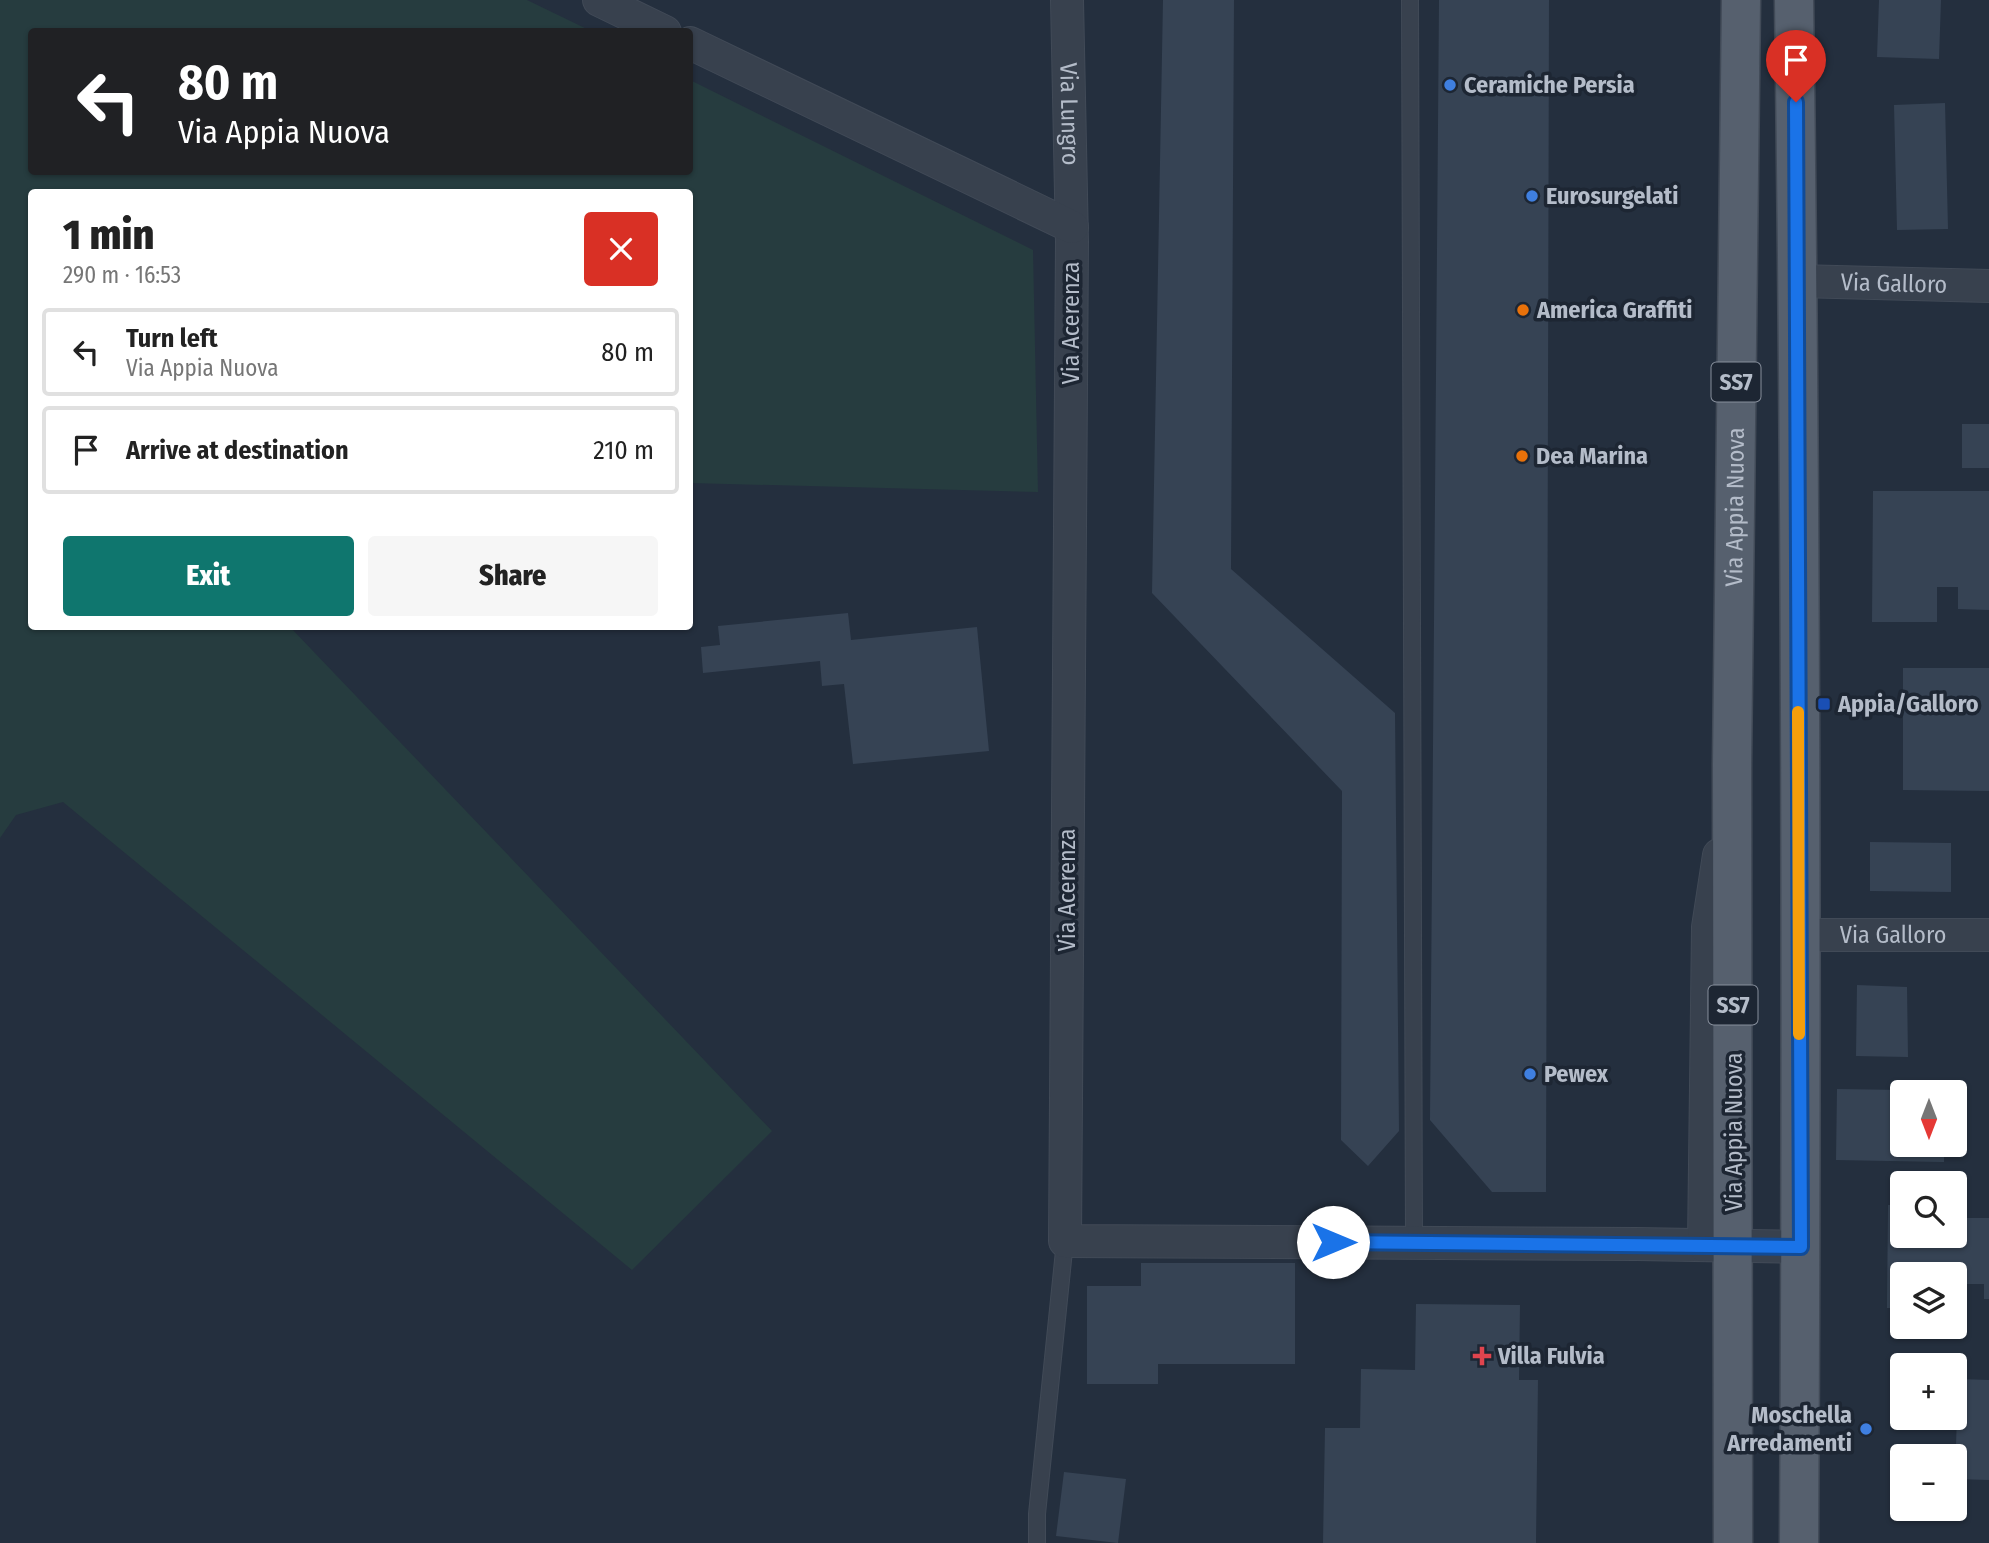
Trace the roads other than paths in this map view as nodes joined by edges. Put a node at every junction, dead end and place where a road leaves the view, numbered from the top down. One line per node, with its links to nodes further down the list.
1 (599, 0): 6 (street)
2 (1067, 0): 8 (street, Via Lungro)
3 (1410, 0): 14 (lane)
4 (1741, 0): 15 (main road, Via Appia Nuova / SS7)
5 (1794, 0): 9 (main road)
6 (657, 28)
7 (693, 44): 8 (street, Via Acerenza)
8 (1072, 227): 13 (street, Via Acerenza)
9 (1798, 281): 10 (street, Via Galloro); 11 (main road)
10 (1989, 286)
11 (1799, 935): 12 (street, Via Galloro); 16 (main road)
12 (1989, 935)
13 (1065, 1241): 14 (street); 17 (lane)
14 (1414, 1243): 15 (street)
15 (1719, 1245): 16 (street); 18 (main road, Via Appia Nuova / SS7)
16 (1801, 1247): 19 (main road)
17 (1037, 1543)
18 (1733, 1543)
19 (1799, 1543)

